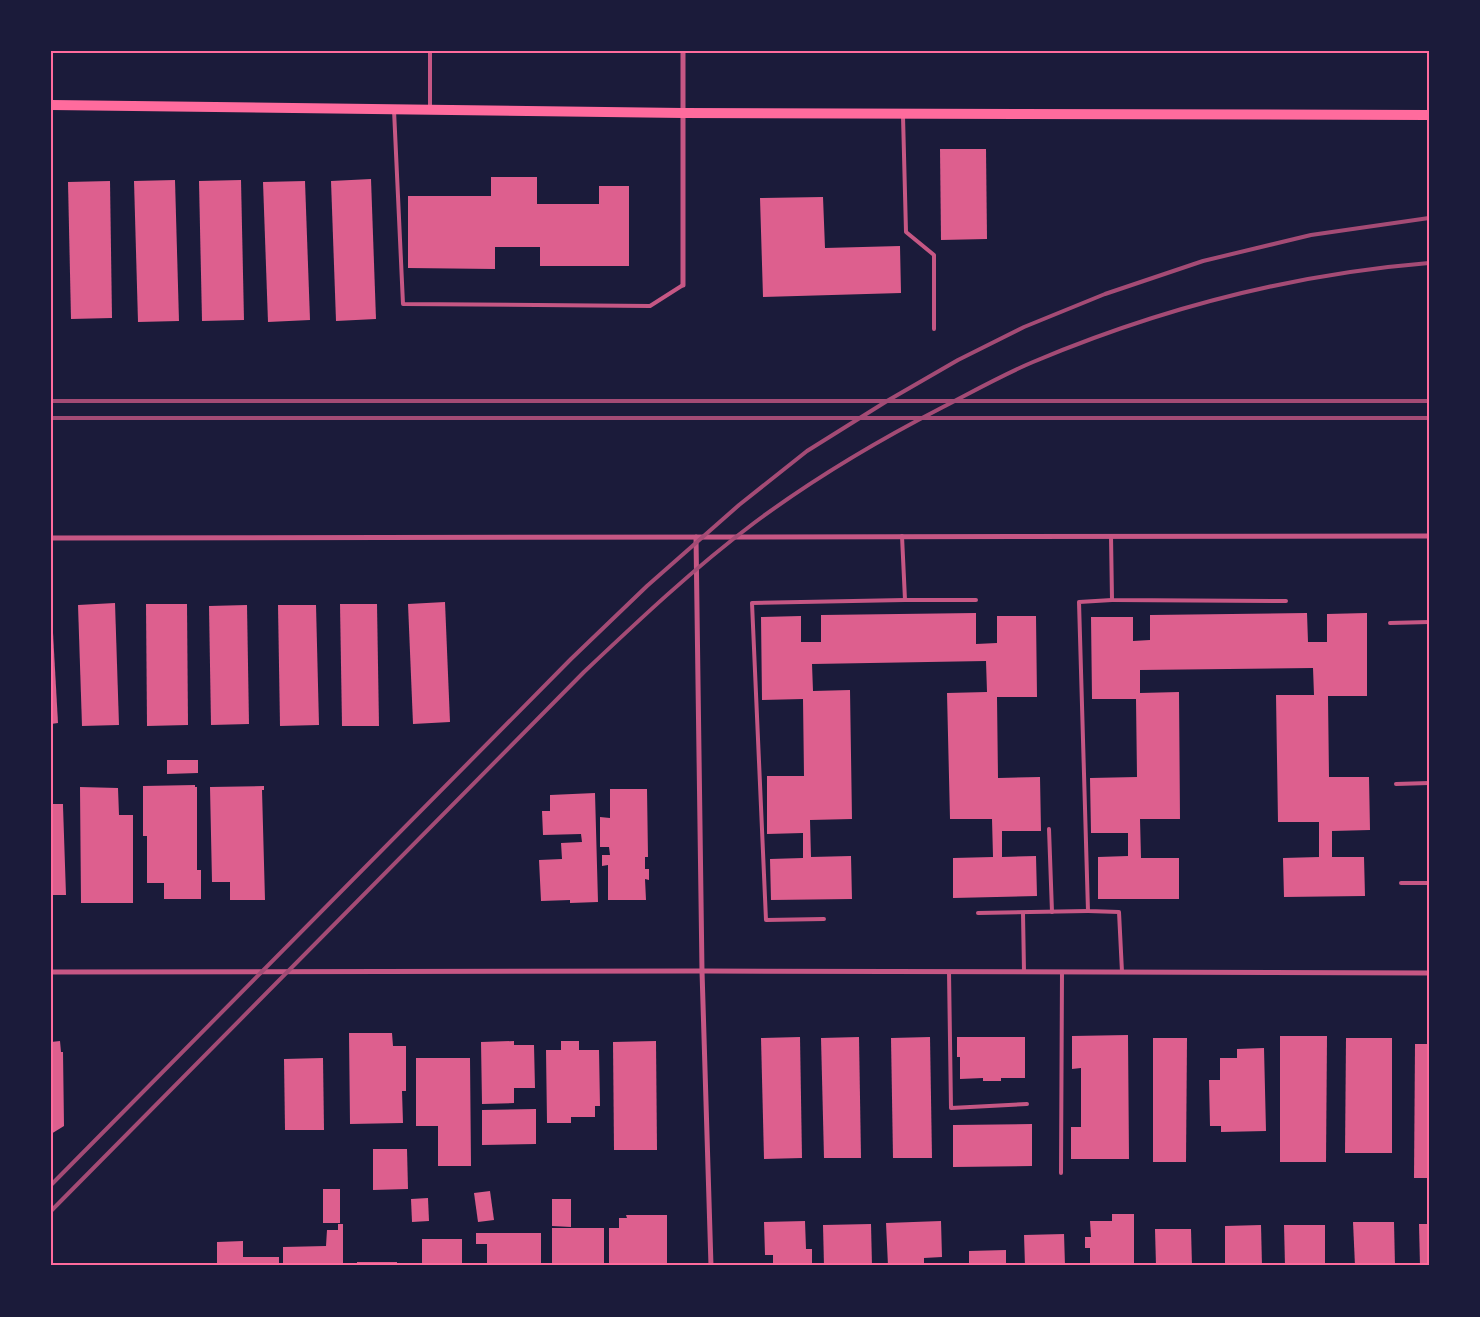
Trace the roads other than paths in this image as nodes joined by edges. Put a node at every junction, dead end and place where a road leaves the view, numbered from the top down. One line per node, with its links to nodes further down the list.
1 (430, 51): 5 (lane)
2 (683, 51): 6 (street)
3 (51, 105): 4 (main road)
4 (394, 109): 5 (main road); 9 (lane)
5 (430, 110): 6 (main road)
6 (683, 113): 7 (main road); 9 (street)
7 (903, 113): 8 (main road); 10 (lane)
8 (1429, 115)
9 (683, 285)
10 (934, 329)
11 (902, 536): 12 (street); 14 (street); 16 (lane)
12 (1111, 536): 13 (street); 18 (lane)
13 (1429, 536)
14 (696, 537): 15 (street); 32 (street)
15 (51, 538)
16 (905, 600): 17 (lane); 31 (lane)
17 (976, 600)
18 (1112, 600): 19 (lane); 27 (lane)
19 (1286, 601)
20 (1429, 622): 21 (lane)
21 (1390, 623)
22 (1429, 783): 23 (lane)
23 (1396, 784)
24 (1049, 829): 28 (lane)
25 (1401, 883): 26 (lane)
26 (1429, 883)
27 (1088, 911): 28 (lane); 37 (lane)
28 (1052, 912): 29 (lane)
29 (1023, 913): 30 (lane); 35 (lane)
30 (978, 914)
31 (824, 919)
32 (702, 971): 33 (street); 34 (street); 41 (street)
33 (51, 972)
34 (949, 972): 35 (street); 39 (lane)
35 (1024, 972): 36 (street)
36 (1062, 972): 37 (street); 40 (lane)
37 (1122, 972): 38 (street)
38 (1429, 973)
39 (1027, 1104)
40 (1061, 1173)
41 (711, 1266)

